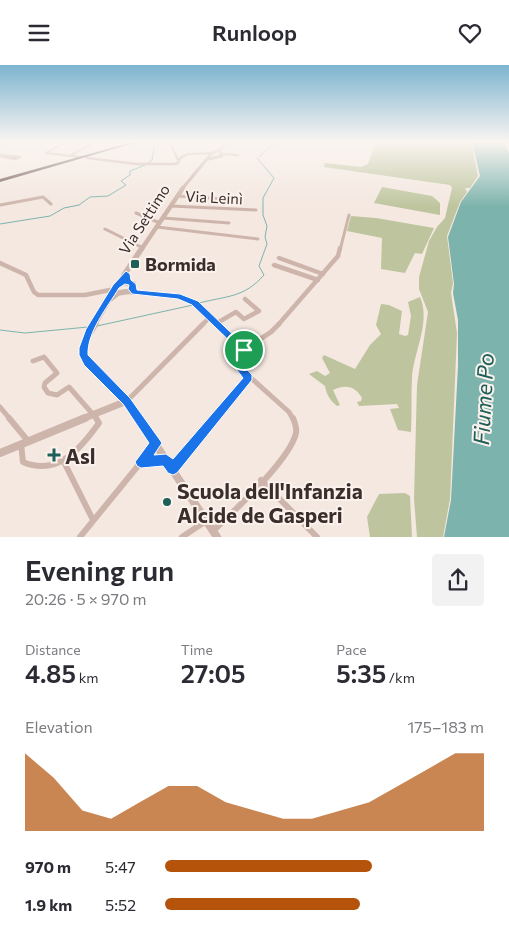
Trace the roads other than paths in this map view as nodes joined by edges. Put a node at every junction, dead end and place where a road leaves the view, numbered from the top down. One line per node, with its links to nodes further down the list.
1 (62, 163): 7 (highway)
2 (136, 163): 3 (street)
3 (150, 163)
4 (151, 163): 5 (street)
5 (178, 163)
6 (207, 163): 8 (street, Via Settimo)
7 (0, 181)
8 (177, 196): 9 (street); 12 (street, Via Settimo)
9 (222, 199)
10 (51, 204): 11 (street)
11 (0, 205)
12 (171, 206): 13 (street, Via Leinì); 16 (street, Via Settimo)
13 (256, 210)
14 (136, 213): 16 (street)
15 (349, 215): 24 (street)
16 (160, 223): 17 (street); 19 (street); 20 (street, Via Settimo)
17 (228, 223)
18 (105, 229): 20 (street)
19 (258, 239)
20 (143, 248): 26 (street, Via Settimo)
21 (279, 258): 24 (street)
22 (0, 263): 26 (street)
23 (274, 265): 25 (street)
24 (323, 274): 25 (street)
25 (318, 280): 31 (street)
26 (119, 287): 27 (street); 27 (street); 34 (street)
27 (130, 291): 29 (street)
28 (245, 299): 30 (street)
29 (210, 317): 30 (street); 34 (street)
30 (217, 323): 31 (street)
31 (244, 350): 33 (street)
32 (33, 361): 36 (street)
33 (249, 377): 43 (street); 44 (street)
34 (127, 401): 36 (street); 38 (street)
35 (0, 407): 37 (street)
36 (94, 414): 37 (street); 41 (street)
37 (24, 443): 39 (street); 41 (street)
38 (156, 443): 40 (street); 42 (street)
39 (0, 453)
40 (166, 459): 42 (street); 43 (street)
41 (64, 462): 45 (street)
42 (141, 462): 45 (street)
43 (173, 469): 46 (street)
44 (262, 480): 47 (street); 50 (street)
45 (93, 520): 48 (street)
46 (206, 521): 47 (street); 49 (street)
47 (215, 534)
48 (80, 537)
49 (182, 537)
50 (317, 537)

